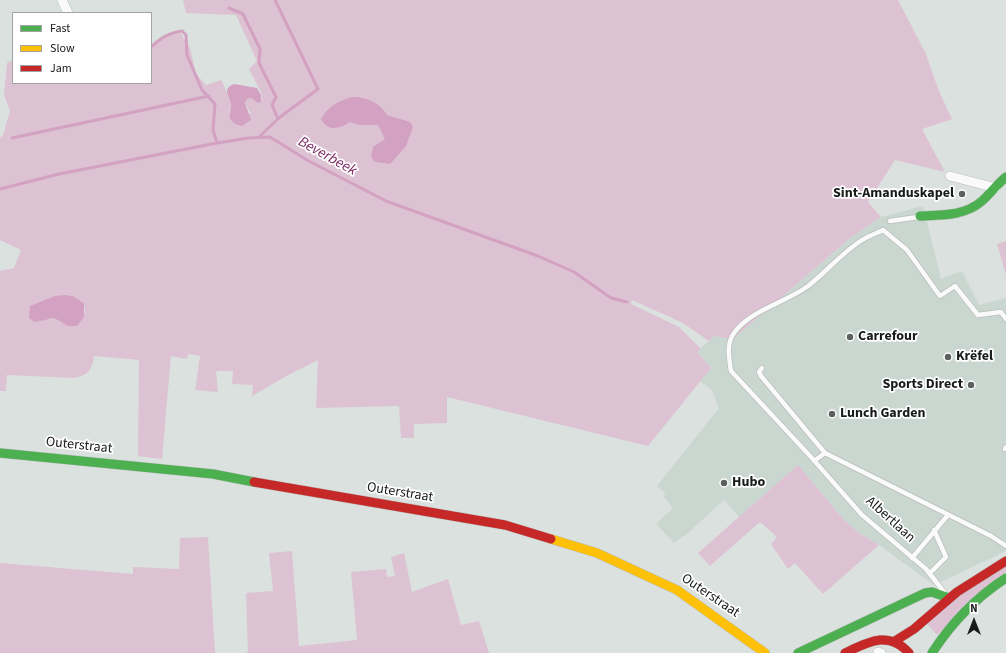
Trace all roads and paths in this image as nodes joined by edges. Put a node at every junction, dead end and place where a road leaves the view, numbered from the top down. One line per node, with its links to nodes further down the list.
1 (62, 0): 2 (street)
2 (68, 12)
3 (950, 176): 5 (street)
4 (1006, 177): 5 (street)
5 (996, 188): 6 (street)
6 (920, 216): 7 (lane)
7 (890, 221)
8 (1006, 319): 12 (lane, Albertlaan)
9 (762, 368): 11 (lane)
10 (0, 453): 22 (street, Outerstraat)
11 (825, 453): 12 (lane); 13 (lane)
12 (814, 461): 16 (lane, Albertlaan)
13 (948, 515): 14 (lane); 15 (lane)
14 (934, 530): 16 (lane); 18 (lane)
15 (1006, 546)
16 (912, 558): 18 (lane, Albertlaan)
17 (1006, 561): 20 (street)
18 (930, 573): 20 (lane, Albertlaan)
19 (1006, 578): 26 (street)
20 (949, 598): 21 (street); 23 (street)
21 (895, 640): 24 (street); 25 (street)
22 (765, 653)
23 (798, 653)
24 (845, 653)
25 (909, 653)
26 (932, 653)

